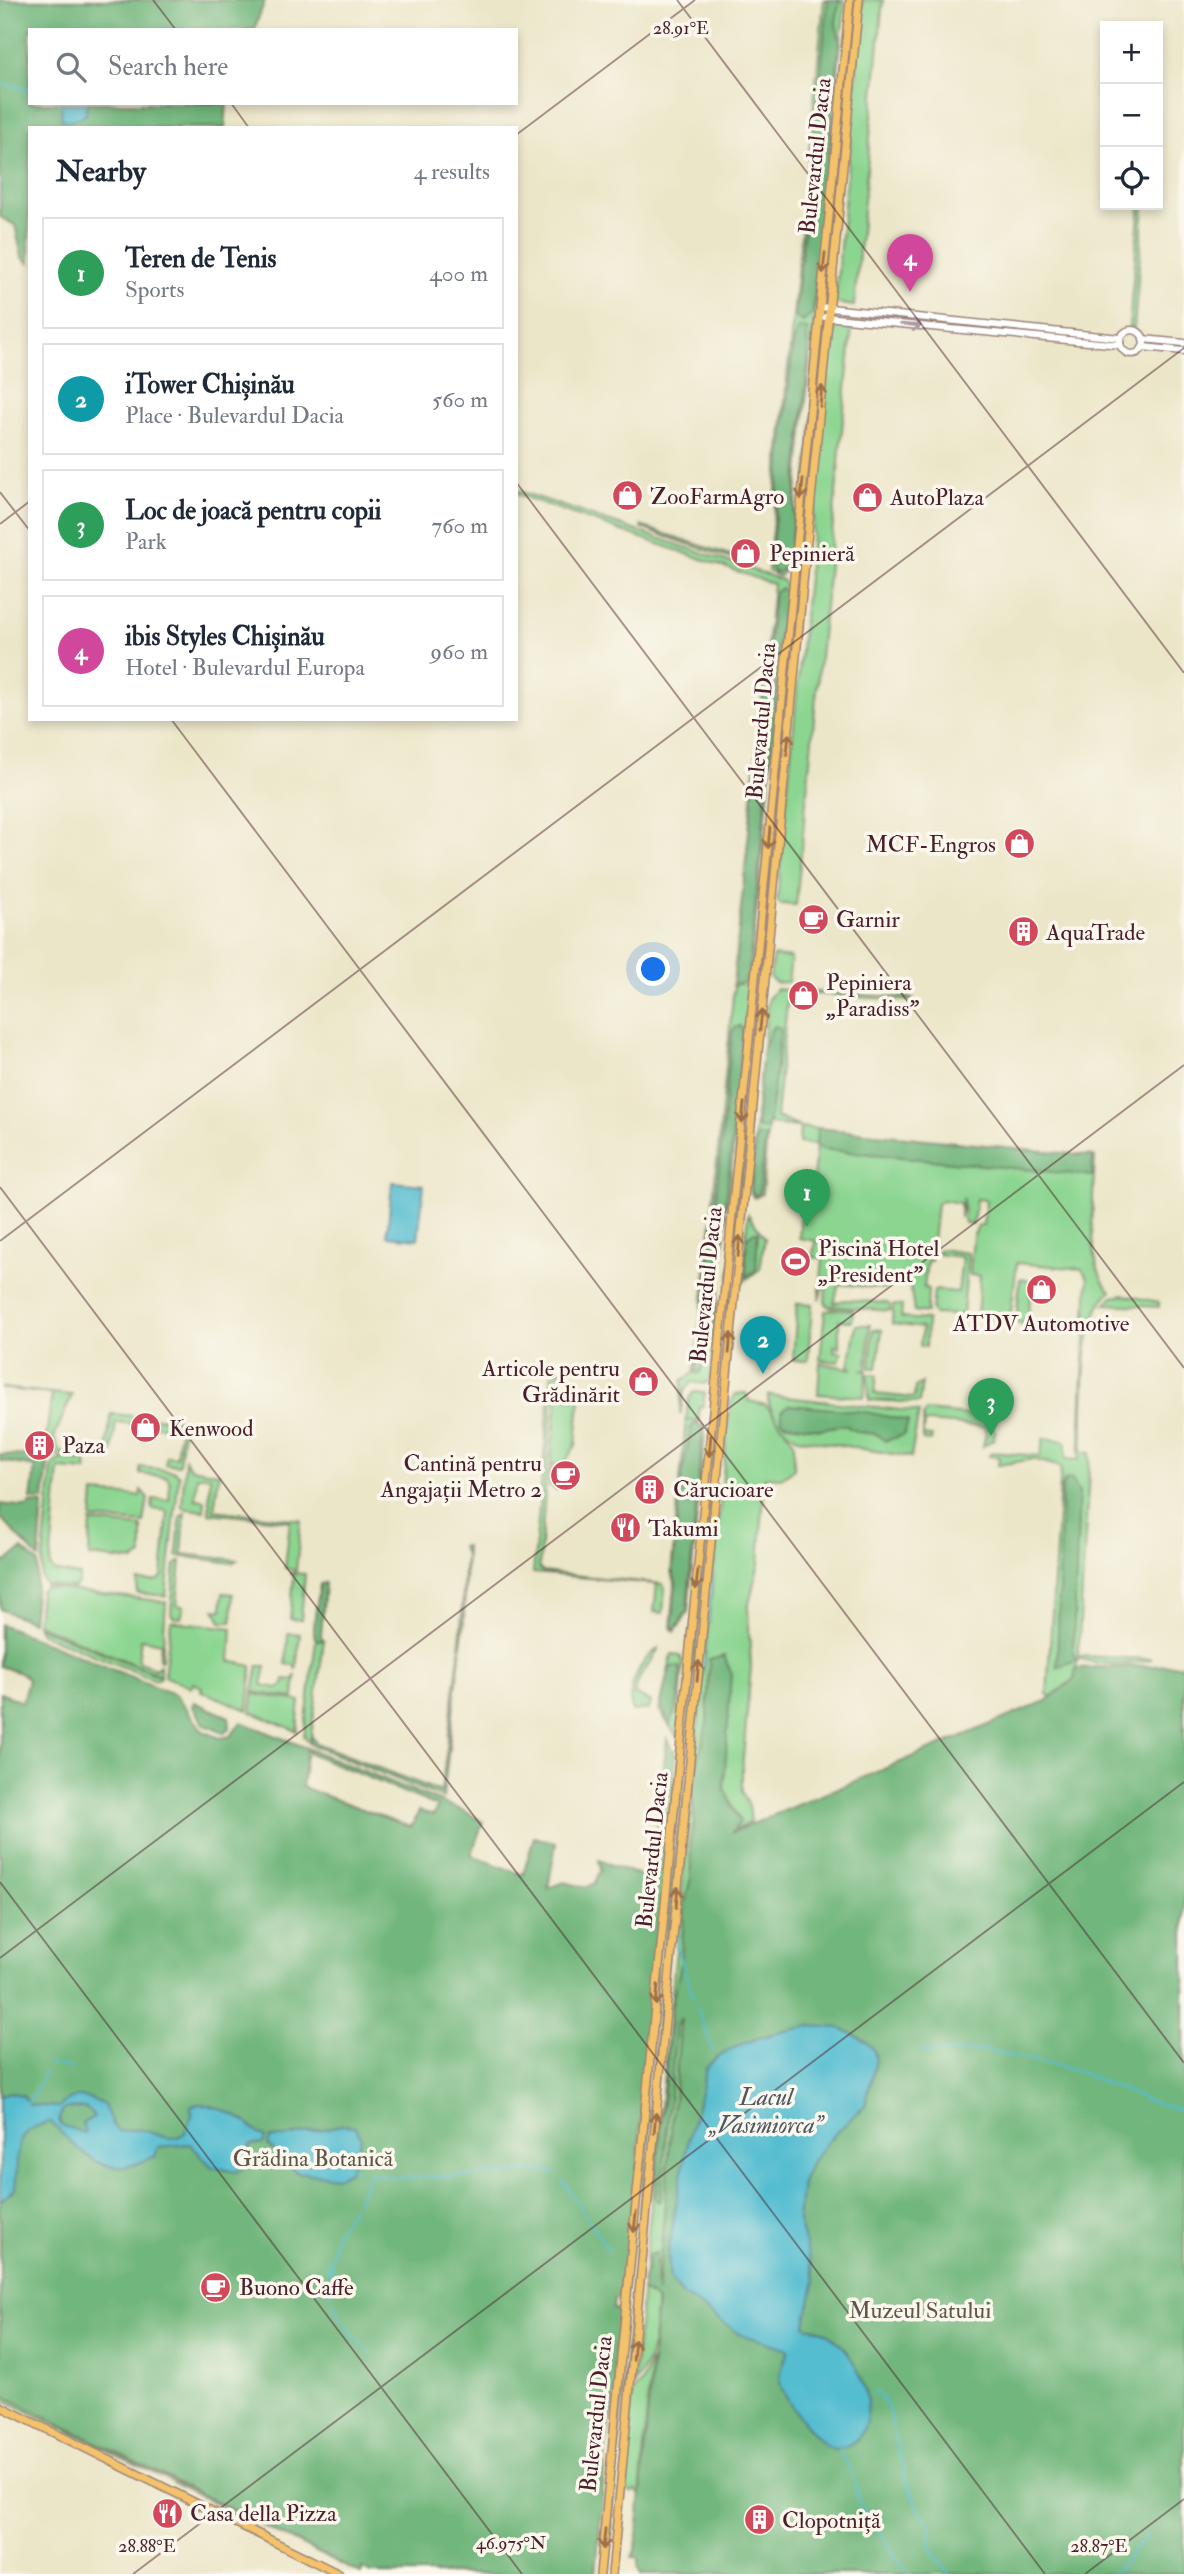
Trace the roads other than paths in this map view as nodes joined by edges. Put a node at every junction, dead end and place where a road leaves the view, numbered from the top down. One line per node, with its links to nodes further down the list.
1 (850, 0): 3 (main road, Bulevardul Dacia, one-way to 3)
2 (859, 0): 4 (main road, Bulevardul Dacia)
3 (820, 307): 4 (street); 6 (main road, Bulevardul Dacia)
4 (829, 308): 5 (street); 7 (main road, Bulevardul Dacia)
5 (889, 314): 8 (street); 9 (street)
6 (819, 316): 7 (street); 15 (main road, Bulevardul Dacia, one-way to 15)
7 (828, 317): 8 (street); 16 (main road, Bulevardul Dacia, one-way to 7)
8 (888, 323): 9 (street, one-way to 9)
9 (951, 325): 11 (street)
10 (1143, 339): 11 (street); 12 (street); 13 (street)
11 (1120, 341): 13 (street)
12 (1184, 343)
13 (1143, 347): 14 (street)
14 (1184, 351)
15 (793, 583): 16 (main road); 17 (main road, Bulevardul Dacia, one-way to 17)
16 (804, 584): 17 (main road, Bulevardul Dacia, one-way to 16)
17 (750, 1084): 18 (main road, Bulevardul Dacia, one-way to 18); 19 (main road, Bulevardul Dacia, one-way to 17)
18 (716, 1388): 19 (main road); 21 (main road, Bulevardul Dacia, one-way to 21)
19 (726, 1389): 22 (main road, Bulevardul Dacia, one-way to 19)
20 (0, 2406): 23 (main road)
21 (612, 2456): 22 (main road); 24 (main road, Bulevardul Dacia, one-way to 24)
22 (623, 2458): 25 (main road, Bulevardul Dacia)
23 (339, 2574)
24 (600, 2574)
25 (612, 2574)

